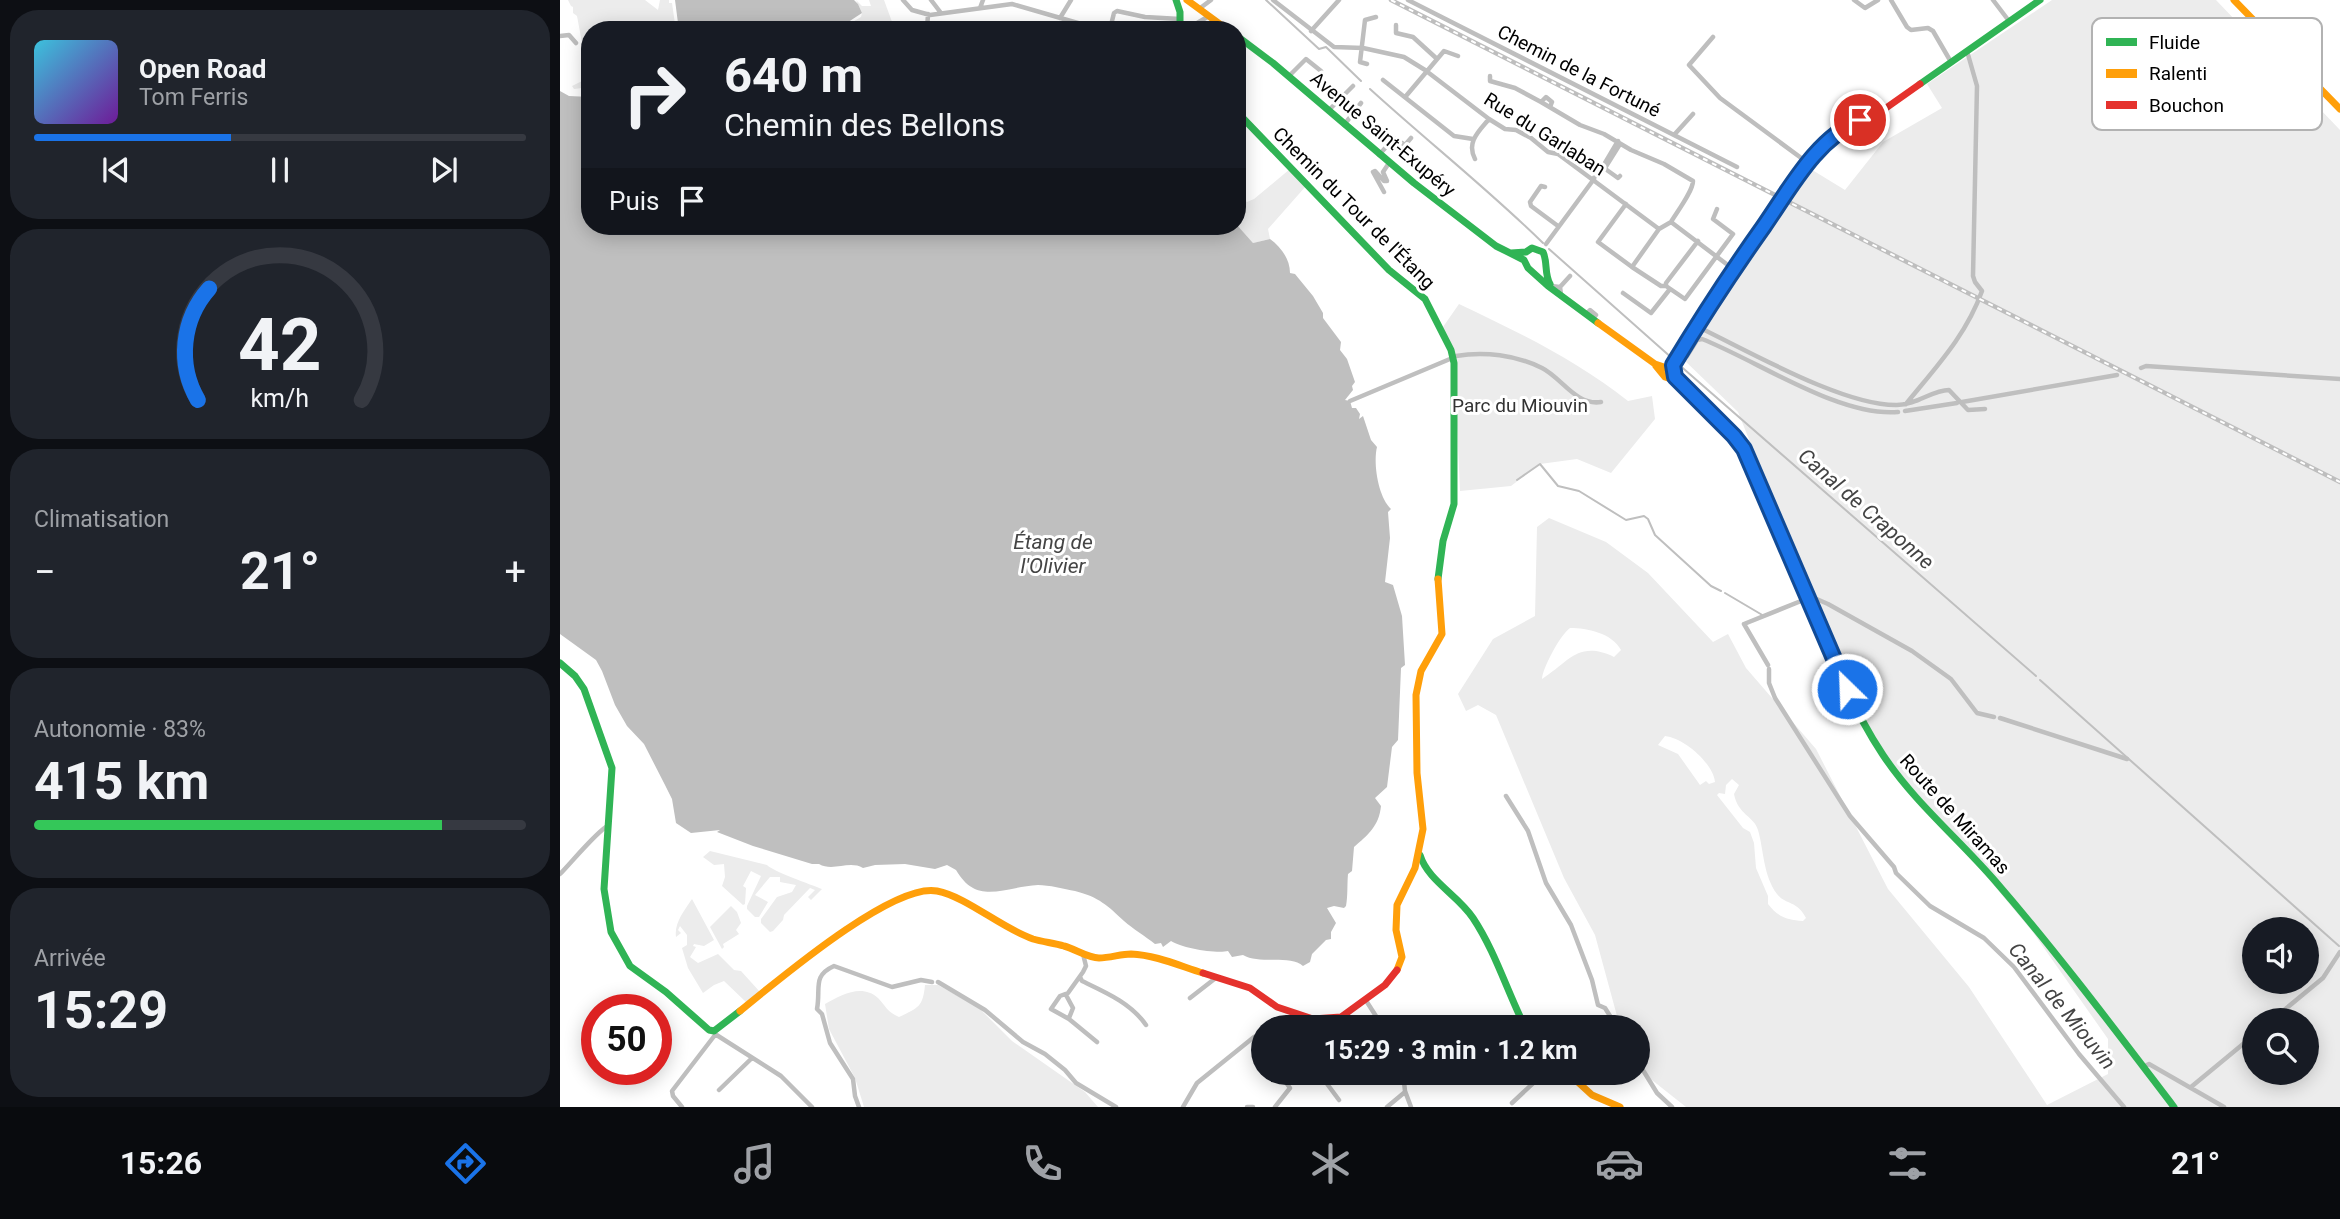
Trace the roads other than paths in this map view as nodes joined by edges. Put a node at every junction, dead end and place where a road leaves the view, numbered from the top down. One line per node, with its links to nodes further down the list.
1 (903, 0): 20 (street)
2 (931, 0): 21 (street)
3 (983, 0): 19 (street)
4 (1071, 0): 24 (street)
5 (1202, 0): 18 (street)
6 (1210, 0): 18 (street)
7 (1273, 0): 17 (street)
8 (1285, 0): 17 (street)
9 (1339, 0): 33 (street)
10 (1408, 0): 59 (street, Chemin de la Fortuné)
11 (1854, 0): 12 (street)
12 (1878, 0)
13 (1891, 0): 42 (street)
14 (1993, 0): 31 (street)
15 (2040, 0): 31 (street)
16 (2234, 0): 25 (street)
17 (1280, 5): 33 (street)
18 (1185, 6): 22 (street); 28 (street)
19 (980, 8): 21 (street); 24 (street)
20 (928, 14): 21 (street); 26 (street)
21 (941, 14)
22 (1209, 16): 29 (street); 30 (street)
23 (1376, 16): 38 (street)
24 (1060, 18): 27 (street)
25 (2252, 18)
26 (928, 21)
27 (1070, 21)
28 (1112, 21)
29 (1199, 21)
30 (1216, 21)
31 (2009, 21): 39 (street)
32 (1396, 25): 41 (street)
33 (1311, 31): 38 (street, Rue du Garlaban)
34 (560, 36): 36 (street)
35 (1713, 37): 66 (street)
36 (576, 43)
37 (1246, 43): 46 (street, Avenue Saint-Exupéry)
38 (1363, 48): 43 (street); 44 (street, Rue du Garlaban)
39 (1967, 51): 42 (street); 94 (street)
40 (1458, 55): 41 (street)
41 (1436, 58): 44 (street)
42 (1951, 62): 66 (street)
43 (1367, 64)
44 (1425, 70): 51 (street); 56 (street, Rue du Garlaban)
45 (1321, 71): 46 (street)
46 (1289, 76): 54 (street, Avenue Saint-Exupéry)
47 (1490, 76): 62 (street)
48 (1383, 80): 51 (street)
49 (1353, 86): 54 (street)
50 (2322, 90): 53 (street)
51 (1406, 96): 61 (street)
52 (1361, 103): 58 (street)
53 (2340, 109)
54 (1328, 110): 58 (street, Avenue Saint-Exupéry)
55 (1693, 114): 59 (street)
56 (1489, 119): 61 (street); 70 (street, Rue du Garlaban)
57 (1246, 121): 98 (street, Chemin du Tour de l'Étang)
58 (1344, 125): 63 (street, Avenue Saint-Exupéry)
59 (1674, 135): 67 (street, Chemin de la Fortuné)
60 (1411, 138): 63 (street)
61 (1473, 139): 64 (street)
62 (1619, 142): 68 (street); 75 (street)
63 (1379, 155): 65 (street, Avenue Saint-Exupéry)
64 (1475, 159)
65 (1389, 163): 72 (street); 82 (street, Avenue Saint-Exupéry)
66 (1808, 163): 86 (street)
67 (1737, 167)
68 (1603, 168): 69 (street); 70 (street)
69 (1620, 176)
70 (1593, 179): 73 (street, Rue du Garlaban); 76 (street)
71 (1545, 187): 76 (street)
72 (1384, 192)
73 (1626, 204): 77 (street, Rue du Garlaban); 85 (street)
74 (1717, 209): 83 (street)
75 (1671, 222): 77 (street); 78 (street)
76 (1559, 226): 79 (street)
77 (1659, 229): 85 (street)
78 (1698, 241): 83 (street); 89 (street)
79 (1546, 244): 80 (street); 81 (street)
80 (1536, 248): 81 (street); 82 (street)
81 (1545, 255): 84 (street)
82 (1525, 256): 87 (street)
83 (1717, 256): 86 (street); 89 (street)
84 (1543, 267): 87 (street); 90 (street)
85 (1632, 267): 89 (street)
86 (1733, 269): 92 (street)
87 (1531, 270): 90 (street)
88 (1570, 276): 90 (street)
89 (1668, 288): 91 (street)
90 (1556, 289): 93 (street)
91 (1623, 293)
92 (1696, 326): 93 (street); 94 (street)
93 (1670, 371): 119 (street, Route de Miramas)
94 (1906, 404): 95 (street)
95 (1986, 409)
96 (560, 663): 97 (street)
97 (608, 826): 99 (street); 114 (street)
98 (1420, 853): 106 (street, Chemin du Tour de l'Étang); 111 (street)
99 (560, 874)
100 (2340, 952): 107 (street)
101 (1083, 954): 102 (street); 103 (street, Chemin du Tour de l'Étang); 114 (street, Chemin du Tour de l'Étang)
102 (1080, 977): 104 (street); 113 (street)
103 (1217, 977): 105 (street); 108 (street, Chemin du Tour de l'Étang)
104 (1066, 995): 112 (street); 112 (street)
105 (1190, 998)
106 (1366, 999): 109 (street, Chemin du Tour de l'Étang); 110 (street)
107 (2287, 1008)
108 (1298, 1015)
109 (1344, 1015)
110 (1376, 1015)
111 (1518, 1015)
112 (1069, 1019): 116 (street)
113 (1146, 1025)
114 (715, 1033): 118 (street); 130 (street)
115 (1251, 1040): 132 (street)
116 (1097, 1042)
117 (2242, 1045): 125 (street)
118 (752, 1058): 126 (street); 131 (street)
119 (2143, 1067): 125 (street); 139 (street, Route de Miramas)
120 (1288, 1085): 135 (street)
121 (1328, 1085): 128 (street)
122 (1404, 1085): 127 (street)
123 (1531, 1085): 129 (street)
124 (1581, 1085): 138 (street)
125 (2191, 1087): 140 (street)
126 (719, 1090)
127 (1405, 1091): 136 (street); 137 (street)
128 (1339, 1100)
129 (1512, 1102)
130 (682, 1107)
131 (813, 1107)
132 (1183, 1107)
133 (1247, 1107): 134 (street)
134 (1253, 1107)
135 (1275, 1107)
136 (1387, 1107)
137 (1411, 1107)
138 (1620, 1107)
139 (2174, 1107)
140 (2224, 1107)

